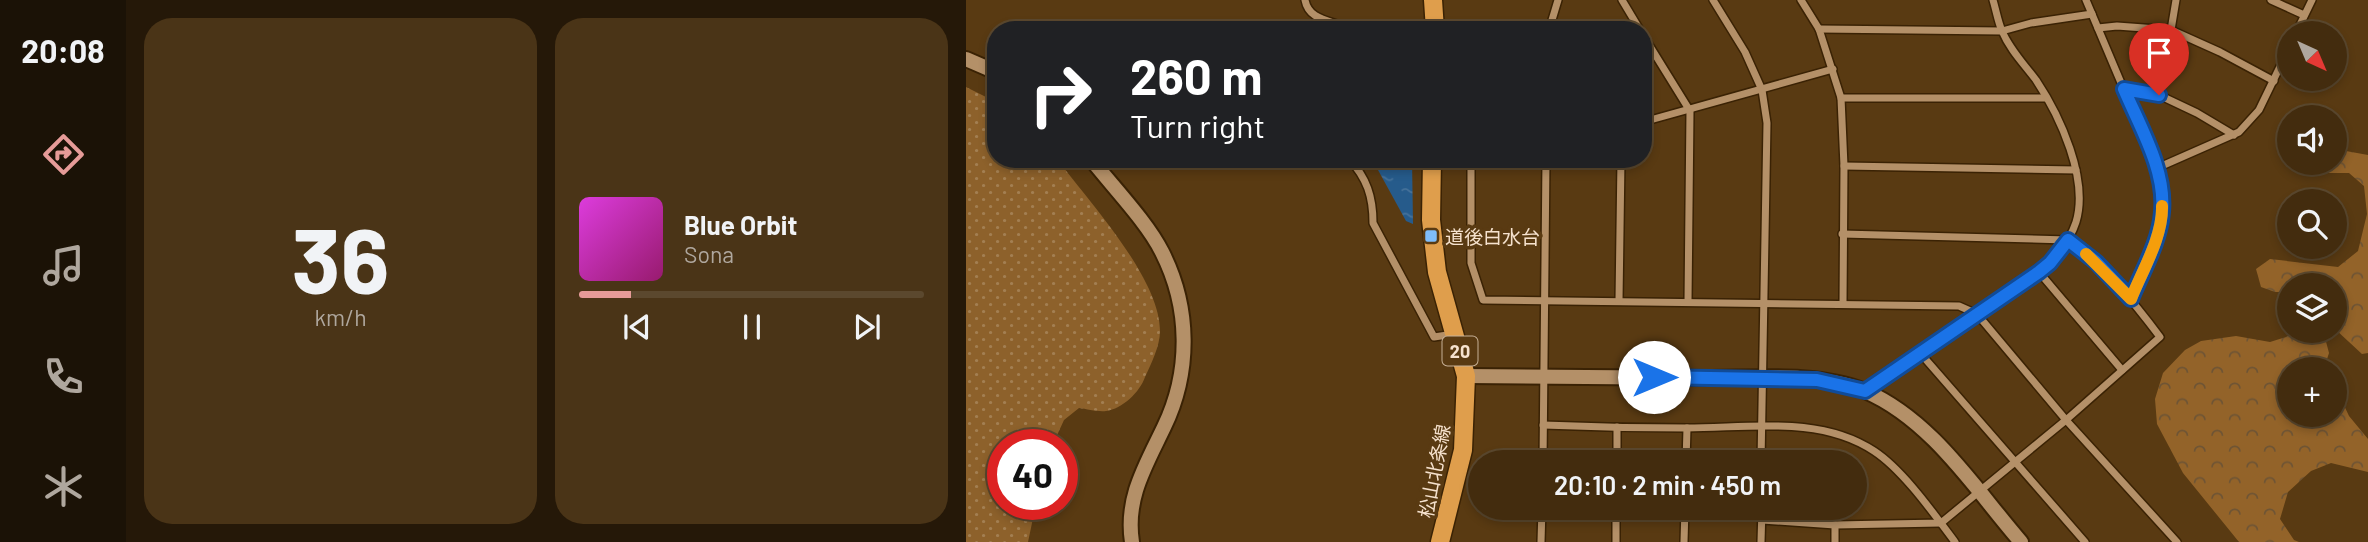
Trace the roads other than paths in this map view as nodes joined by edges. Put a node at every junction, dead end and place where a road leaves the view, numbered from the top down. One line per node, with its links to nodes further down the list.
1 (1305, 0): 15 (street)
2 (1433, 0): 16 (main road)
3 (1558, 0): 14 (street)
4 (1622, 0): 17 (street)
5 (1713, 0): 30 (street)
6 (1801, 0): 20 (street)
7 (1993, 0): 22 (street)
8 (2086, 0): 12 (street)
9 (2176, 0): 21 (street)
10 (2270, 0): 13 (street)
11 (2312, 0): 13 (street)
12 (2092, 14): 19 (street); 22 (street)
13 (2304, 15): 18 (street)
14 (1551, 20)
15 (1328, 21)
16 (1434, 21)
17 (1635, 21)
18 (2301, 21)
19 (2098, 28): 21 (street); 29 (street)
20 (1819, 29): 22 (street); 26 (street)
21 (2171, 30): 28 (street)
22 (2002, 31): 32 (street)
23 (1652, 50): 33 (street)
24 (966, 59): 25 (street)
25 (987, 68)
26 (1833, 69): 30 (street); 31 (street)
27 (2277, 74): 28 (street)
28 (2274, 81): 35 (street)
29 (2124, 89): 35 (street); 43 (street)
30 (1762, 90): 33 (street); 52 (street)
31 (1841, 98): 32 (street); 36 (street)
32 (2046, 98): 44 (street)
33 (1689, 111): 34 (street); 51 (street)
34 (1652, 120)
35 (2234, 135): 43 (street)
36 (1844, 166): 44 (street); 45 (street)
37 (1098, 168): 79 (street)
38 (1356, 168): 55 (street)
39 (1432, 168): 55 (main road, 松山北条線 / 20)
40 (1471, 168): 50 (street)
41 (1546, 168): 50 (street)
42 (1620, 168): 49 (street)
43 (2157, 169): 48 (street)
44 (2076, 170): 46 (street)
45 (1842, 234): 46 (street); 53 (street)
46 (2068, 240): 47 (street); 48 (street)
47 (2039, 272): 54 (street); 57 (street)
48 (2131, 299): 57 (street)
49 (1619, 300): 50 (street); 51 (street)
50 (1545, 301): 59 (street)
51 (1688, 302): 52 (street)
52 (1765, 302): 53 (street); 60 (street)
53 (1843, 304): 54 (street)
54 (1977, 314): 56 (street); 62 (street)
55 (1456, 334): 58 (main road, 松山北条線 / 20)
56 (1921, 354): 61 (street); 71 (street)
57 (2122, 370): 62 (street)
58 (1466, 376): 59 (street); 80 (main road, 松山北条線 / 20)
59 (1544, 376): 60 (street); 63 (street)
60 (1763, 378): 61 (street); 64 (street)
61 (1865, 391): 72 (street)
62 (2066, 420): 71 (street); 89 (street)
63 (1543, 425): 65 (street); 67 (street)
64 (1761, 426): 66 (street); 70 (street); 77 (street)
65 (1617, 427): 66 (street); 68 (street)
66 (1687, 428): 69 (street)
67 (1543, 450)
68 (1617, 450)
69 (1686, 450)
70 (1761, 450)
71 (2014, 463): 72 (street); 88 (street)
72 (1978, 492): 77 (street); 87 (street)
73 (1542, 520): 81 (street)
74 (1616, 520): 82 (street)
75 (1685, 520): 83 (street)
76 (1762, 520): 78 (street); 84 (street)
77 (1941, 523): 78 (street); 86 (street)
78 (1835, 525): 85 (street)
79 (1132, 542)
80 (1440, 542)
81 (1541, 542)
82 (1616, 542)
83 (1684, 542)
84 (1762, 542)
85 (1835, 542)
86 (1955, 542)
87 (2021, 542)
88 (2084, 542)
89 (2177, 542)

